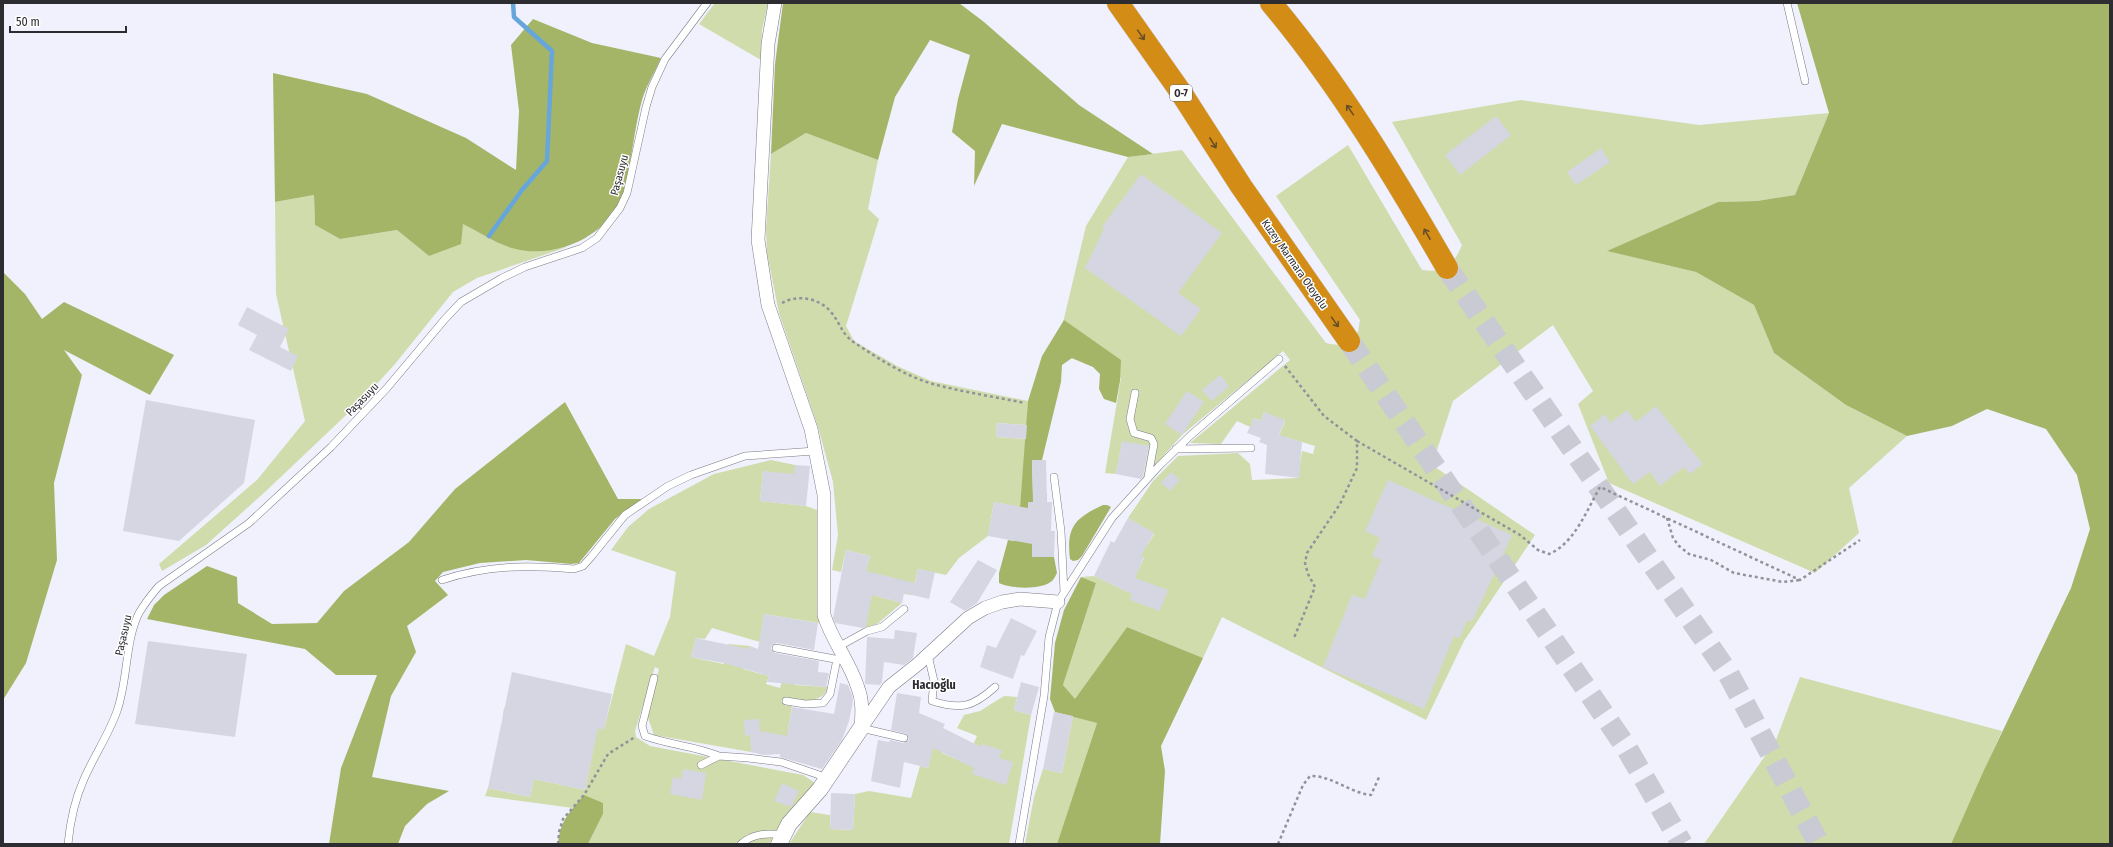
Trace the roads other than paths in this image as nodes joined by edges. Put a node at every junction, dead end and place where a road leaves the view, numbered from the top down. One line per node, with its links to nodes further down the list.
1 (707, 3): 31 (lane, Paşasuyu)
2 (776, 3): 13 (street)
3 (1118, 3): 8 (highway, Kuzey Marmara Otoyolu / O-7, one-way to 8)
4 (1270, 3): 7 (highway, one-way to 4)
5 (1787, 3): 6 (lane)
6 (1805, 81)
7 (1446, 268)
8 (1349, 341)
9 (1280, 359): 12 (lane)
10 (1135, 393): 15 (lane)
11 (1251, 448): 12 (lane)
12 (1176, 449): 15 (lane)
13 (815, 451): 16 (lane); 21 (street)
14 (1054, 477): 17 (lane)
15 (1148, 478): 17 (lane)
16 (442, 580)
17 (1061, 598): 20 (street); 33 (lane)
18 (904, 609): 21 (lane)
19 (776, 648): 21 (lane)
20 (928, 655): 23 (lane); 25 (street)
21 (841, 656): 24 (lane); 25 (street)
22 (654, 678): 27 (lane)
23 (995, 687)
24 (786, 701)
25 (861, 728): 26 (lane); 29 (street)
26 (904, 738)
27 (719, 756): 28 (lane); 29 (lane)
28 (701, 765)
29 (828, 778): 30 (street)
30 (781, 840): 32 (lane)
31 (68, 844)
32 (741, 844)
33 (1019, 844)

